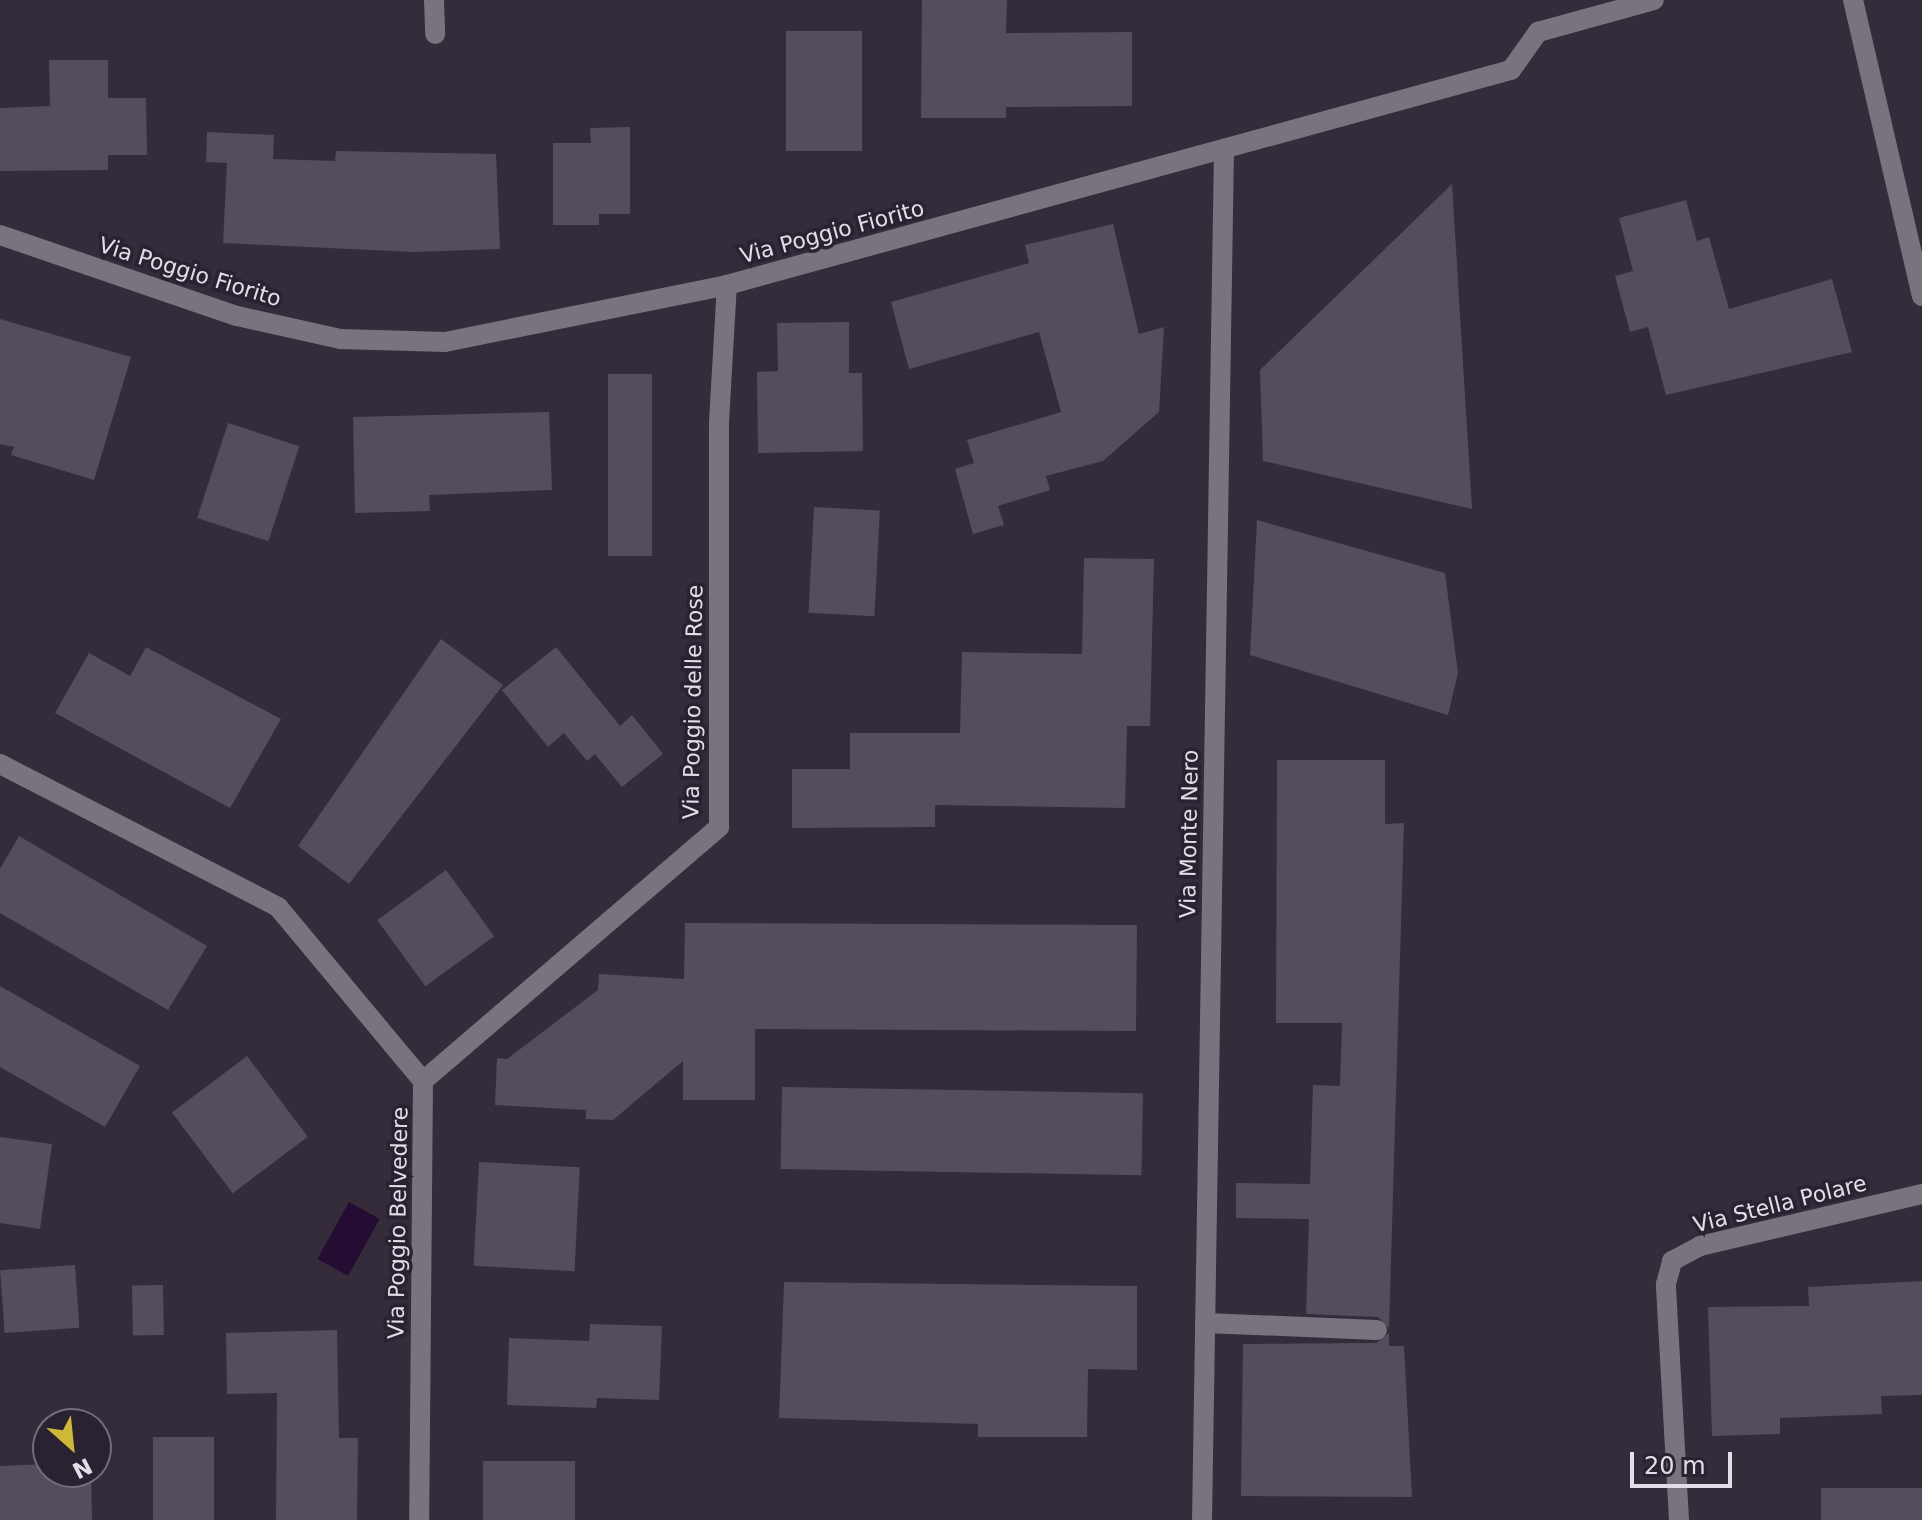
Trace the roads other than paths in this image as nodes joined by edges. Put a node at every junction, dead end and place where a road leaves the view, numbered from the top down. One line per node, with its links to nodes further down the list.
1 (434, 0): 4 (street)
2 (1654, 0): 5 (street, Via Poggio Fiorito)
3 (1853, 0): 8 (street)
4 (435, 34)
5 (1224, 150): 7 (street, Via Poggio Fiorito); 12 (street, Via Monte Nero)
6 (0, 235): 7 (street, Via Poggio Fiorito)
7 (727, 285): 10 (street, Via Poggio delle Rose)
8 (1922, 296)
9 (1, 768): 10 (street, Via Poggio Belvedere)
10 (423, 1081): 14 (street, Via Poggio Belvedere)
11 (1922, 1194): 16 (street, Via Stella Polare)
12 (1205, 1323): 13 (street); 15 (street, Via Monte Nero)
13 (1377, 1330)
14 (419, 1520)
15 (1202, 1520)
16 (1679, 1520)

